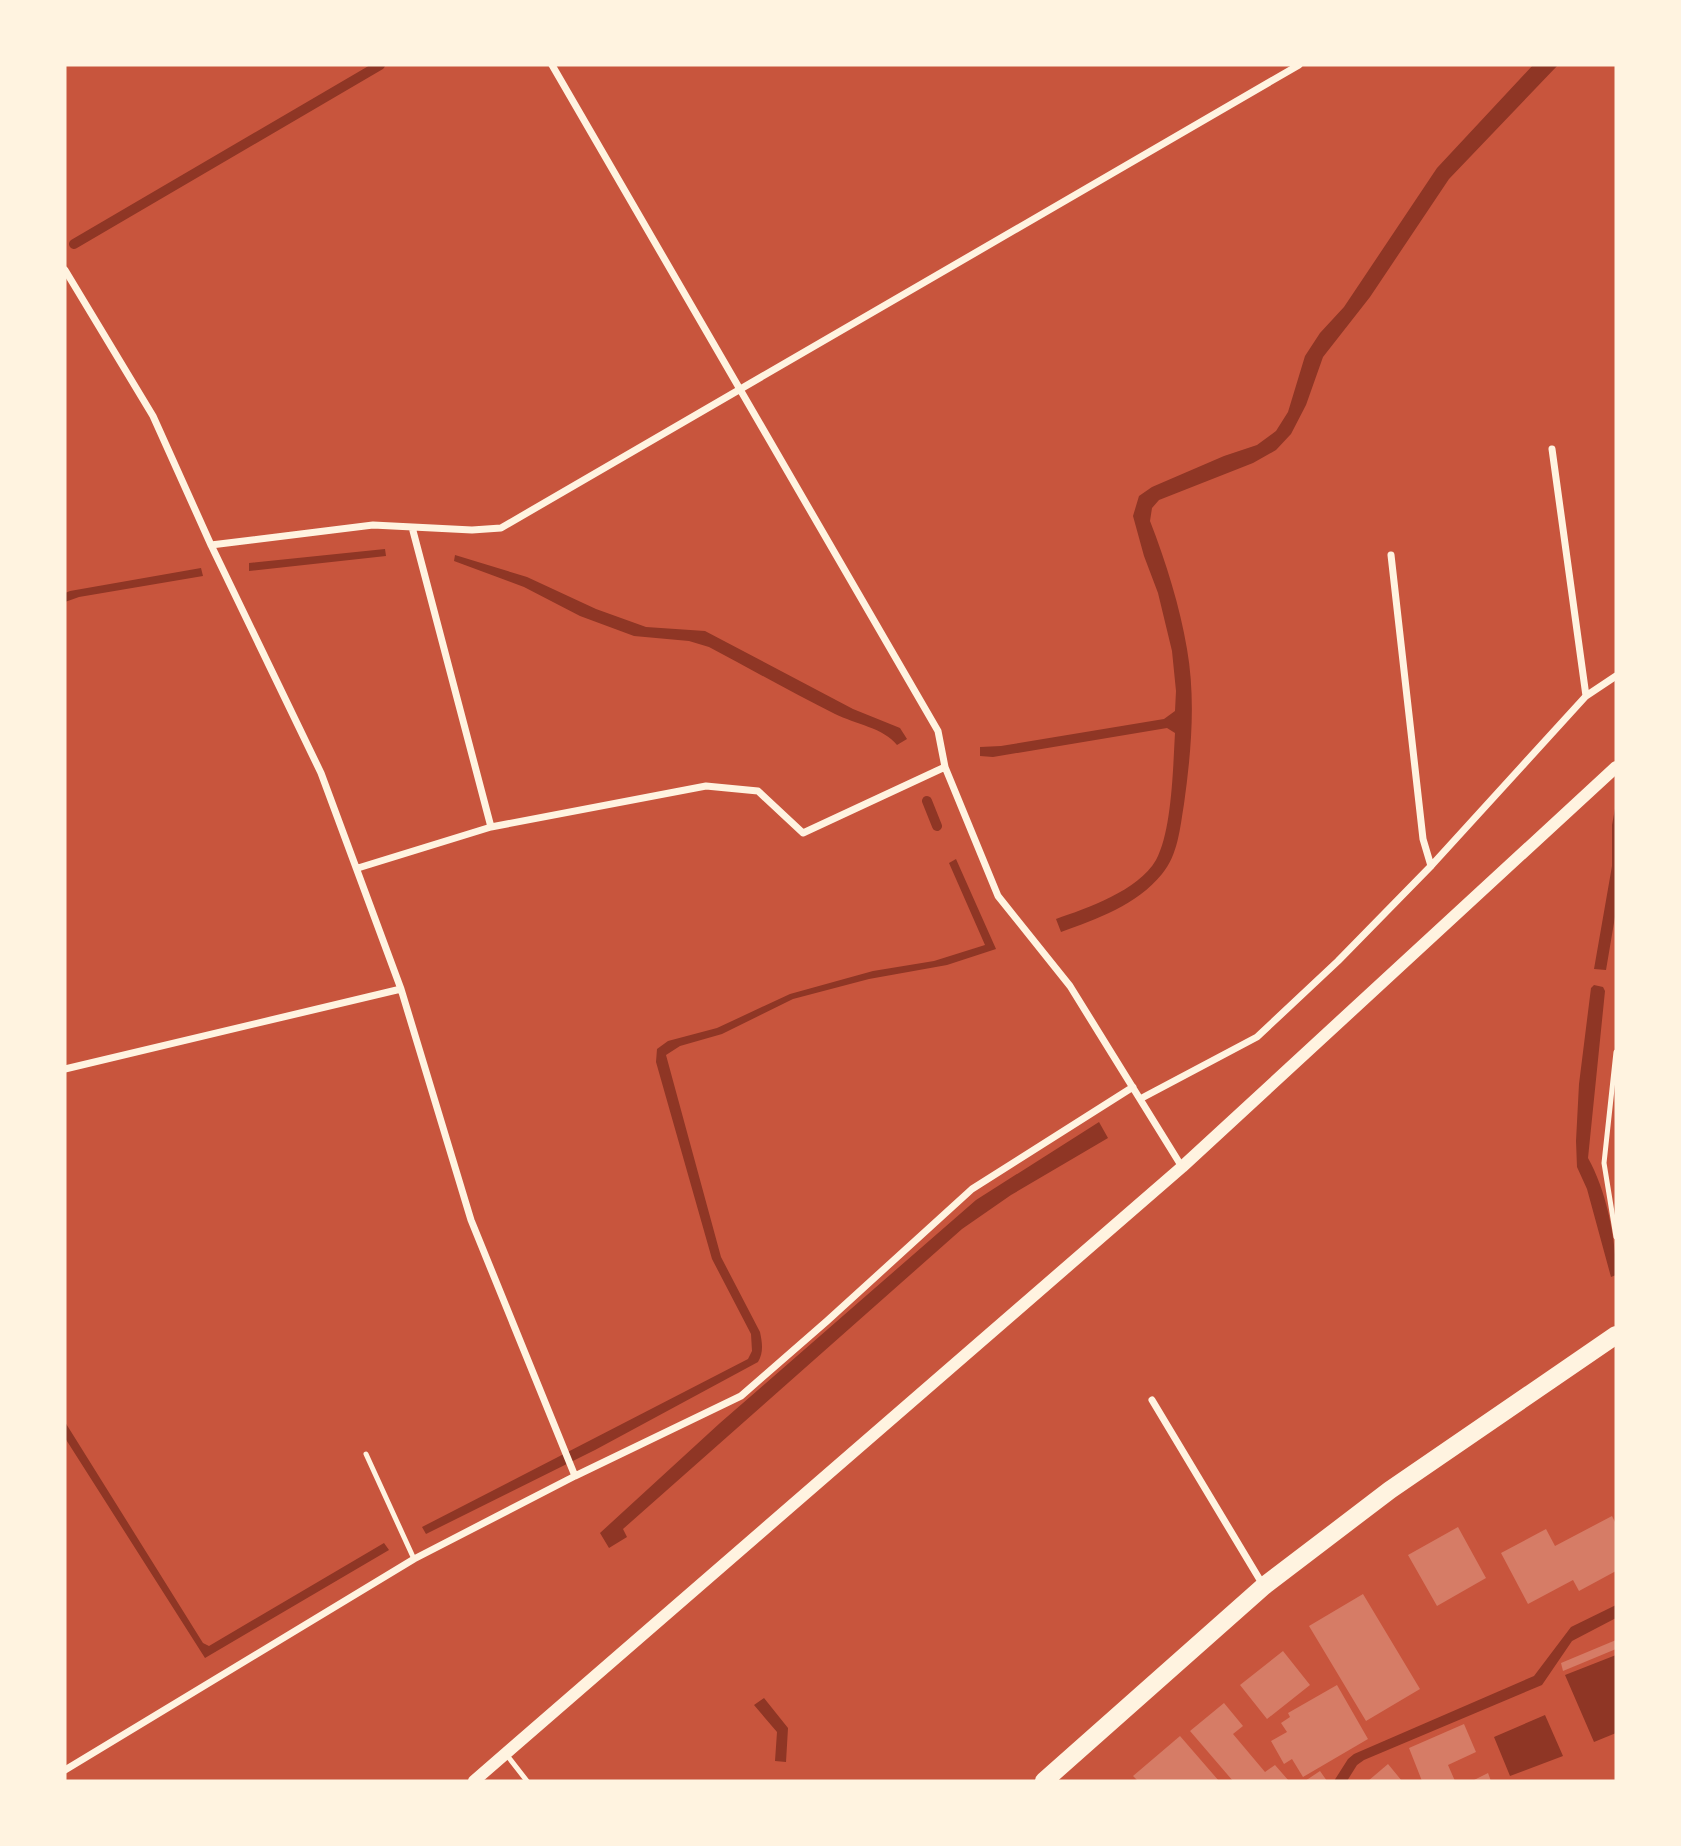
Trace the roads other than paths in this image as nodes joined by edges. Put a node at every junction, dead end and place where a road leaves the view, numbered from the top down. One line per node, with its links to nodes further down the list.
1 (552, 65): 4 (street)
2 (1299, 65): 4 (street)
3 (65, 270): 7 (street)
4 (740, 390): 6 (street); 11 (street)
5 (1552, 449): 10 (street)
6 (412, 527): 7 (street); 13 (street)
7 (211, 545): 15 (street)
8 (1391, 555): 14 (street)
9 (1616, 676): 10 (street)
10 (1586, 696): 14 (street)
11 (945, 767): 13 (street); 19 (street)
12 (1616, 767): 21 (street)
13 (491, 827): 15 (street)
14 (1431, 866): 20 (street)
15 (358, 868): 16 (street)
16 (401, 989): 18 (street); 26 (street)
17 (1616, 1052): 22 (lane)
18 (65, 1069)
19 (1133, 1087): 20 (street); 26 (street)
20 (1140, 1099): 21 (street)
21 (1182, 1167): 29 (street)
22 (1616, 1237)
23 (1616, 1335): 28 (main road)
24 (1152, 1400): 28 (street)
25 (366, 1454): 27 (lane)
26 (575, 1476): 27 (street)
27 (415, 1559): 30 (street)
28 (1264, 1586): 33 (main road)
29 (506, 1754): 31 (street); 32 (lane)
30 (65, 1770)
31 (474, 1781)
32 (527, 1781)
33 (1044, 1781)

